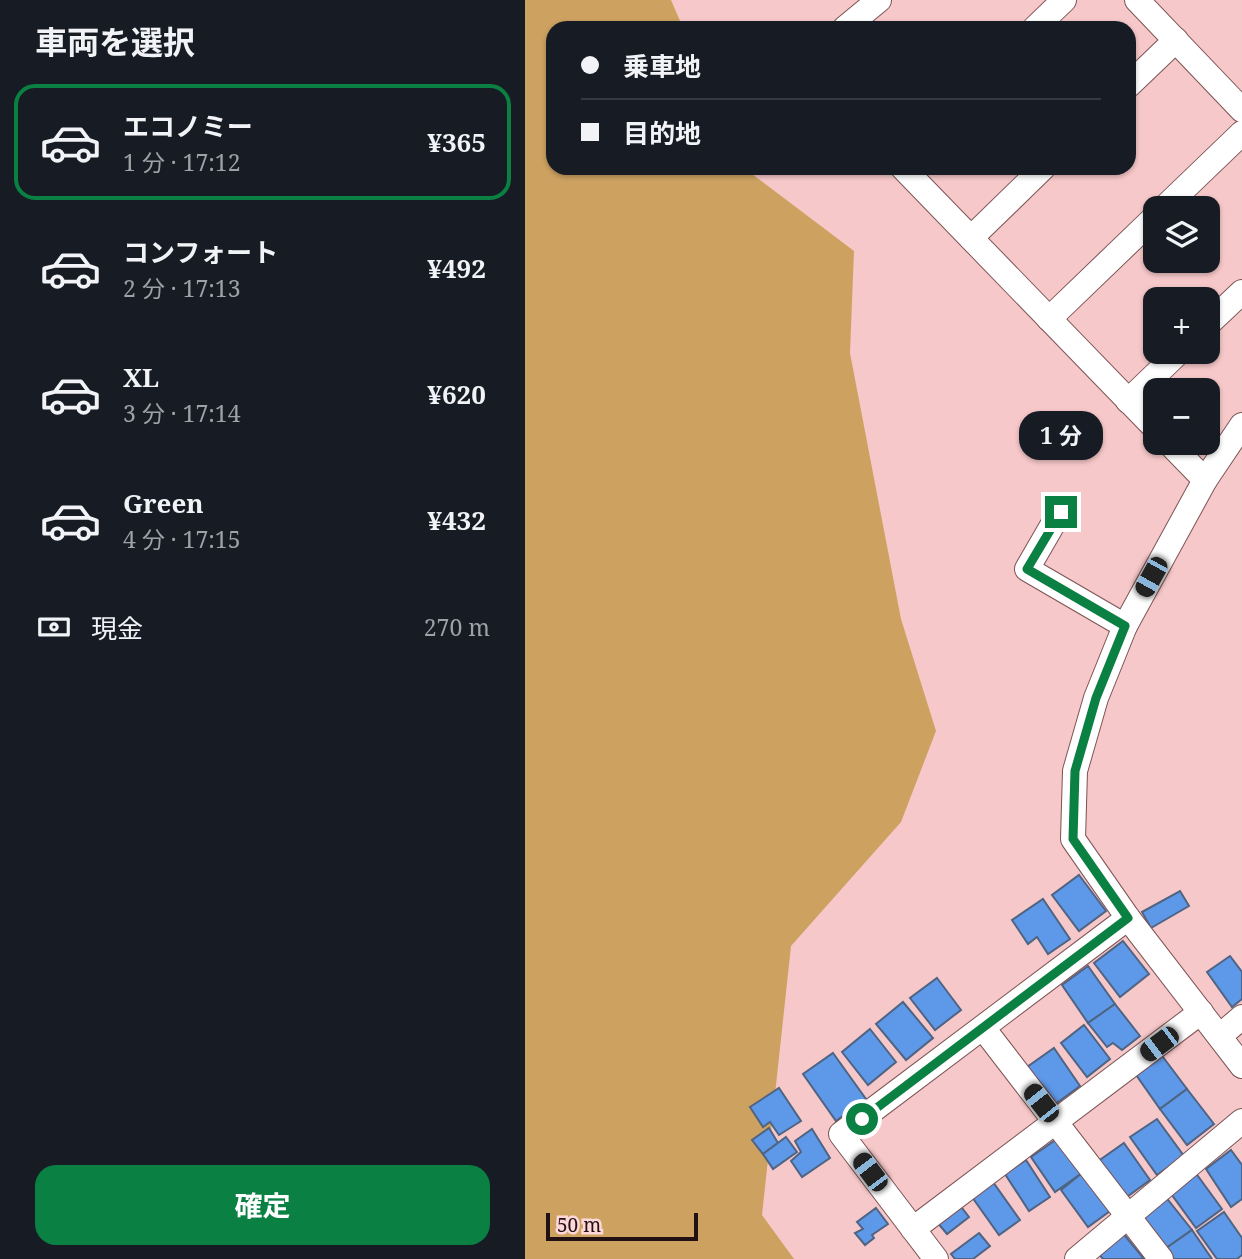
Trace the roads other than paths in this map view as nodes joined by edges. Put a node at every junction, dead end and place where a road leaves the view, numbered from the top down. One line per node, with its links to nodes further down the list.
1 (879, 0): 4 (street)
2 (1064, 0): 5 (street)
3 (1137, 0): 6 (street)
4 (854, 21)
5 (1042, 21)
6 (1176, 40): 7 (street); 8 (street)
7 (1136, 78)
8 (1242, 110)
9 (1242, 133): 12 (street)
10 (910, 175): 14 (street)
11 (1036, 175): 14 (street)
12 (1176, 196)
13 (1143, 229): 17 (street)
14 (971, 238): 17 (street)
15 (1242, 292): 16 (street)
16 (1220, 313)
17 (1049, 319): 19 (street)
18 (1167, 364): 19 (street)
19 (1128, 401): 20 (street)
20 (1143, 417)
21 (1242, 425): 23 (street)
22 (1181, 455): 23 (street)
23 (1205, 480): 25 (street)
24 (1061, 512): 25 (street)
25 (1125, 626): 26 (street)
26 (1128, 918): 27 (street); 29 (street)
27 (1201, 1012): 30 (street); 33 (street)
28 (1242, 1017): 30 (street)
29 (983, 1028): 33 (street); 35 (street)
30 (1220, 1036): 31 (street)
31 (1242, 1066)
32 (1242, 1121): 34 (street)
33 (1056, 1122): 34 (street); 35 (street)
34 (1129, 1217): 37 (street); 38 (street)
35 (913, 1229): 36 (street)
36 (936, 1259)
37 (1077, 1259)
38 (1161, 1259)

